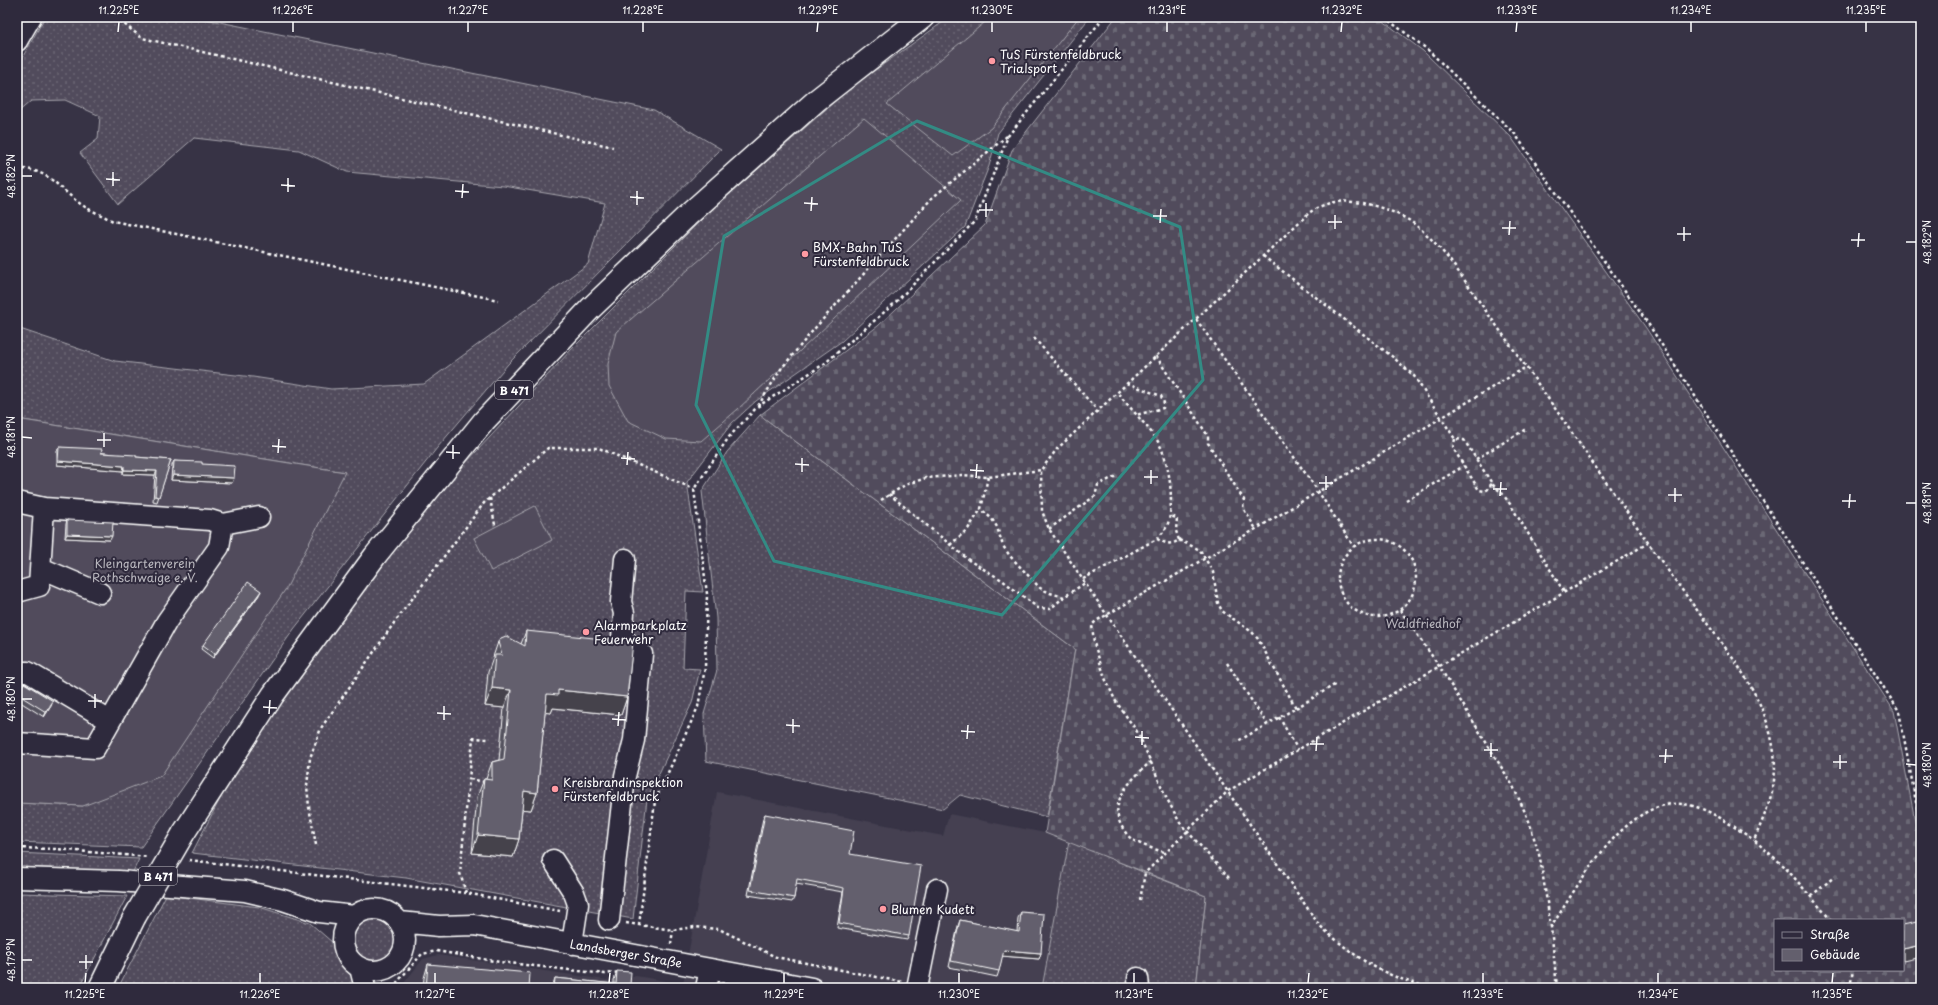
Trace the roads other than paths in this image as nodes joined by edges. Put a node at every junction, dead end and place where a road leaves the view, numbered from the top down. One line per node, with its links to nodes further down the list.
1 (31, 17): 3 (street)
2 (923, 17): 30 (highway, B 471, bridge)
3 (17, 41)
4 (17, 502): 5 (street)
5 (44, 508): 7 (street); 9 (street)
6 (259, 517): 7 (street)
7 (223, 524): 13 (street)
8 (625, 559): 20 (street)
9 (41, 568): 10 (street); 11 (street)
10 (17, 592)
11 (100, 594)
12 (17, 672): 13 (street)
13 (110, 721): 14 (street)
14 (17, 743)
15 (552, 860): 24 (street)
16 (17, 878): 18 (street)
17 (937, 889): 29 (street)
18 (319, 912): 19 (street); 23 (street)
19 (354, 916): 21 (street); 23 (street)
20 (610, 920)
21 (400, 922): 22 (street, Landsberger Straße); 25 (street)
22 (439, 926): 24 (street, Landsberger Straße); 25 (street)
23 (342, 938): 26 (street)
24 (572, 944): 27 (street, Landsberger Straße)
25 (405, 947): 28 (street)
26 (360, 968): 28 (street); 31 (street)
27 (710, 969): 33 (street); 34 (street, Landsberger Straße)
28 (389, 979): 32 (street)
29 (917, 987)
30 (100, 988)
31 (365, 988)
32 (379, 988)
33 (706, 988)
34 (812, 988)

